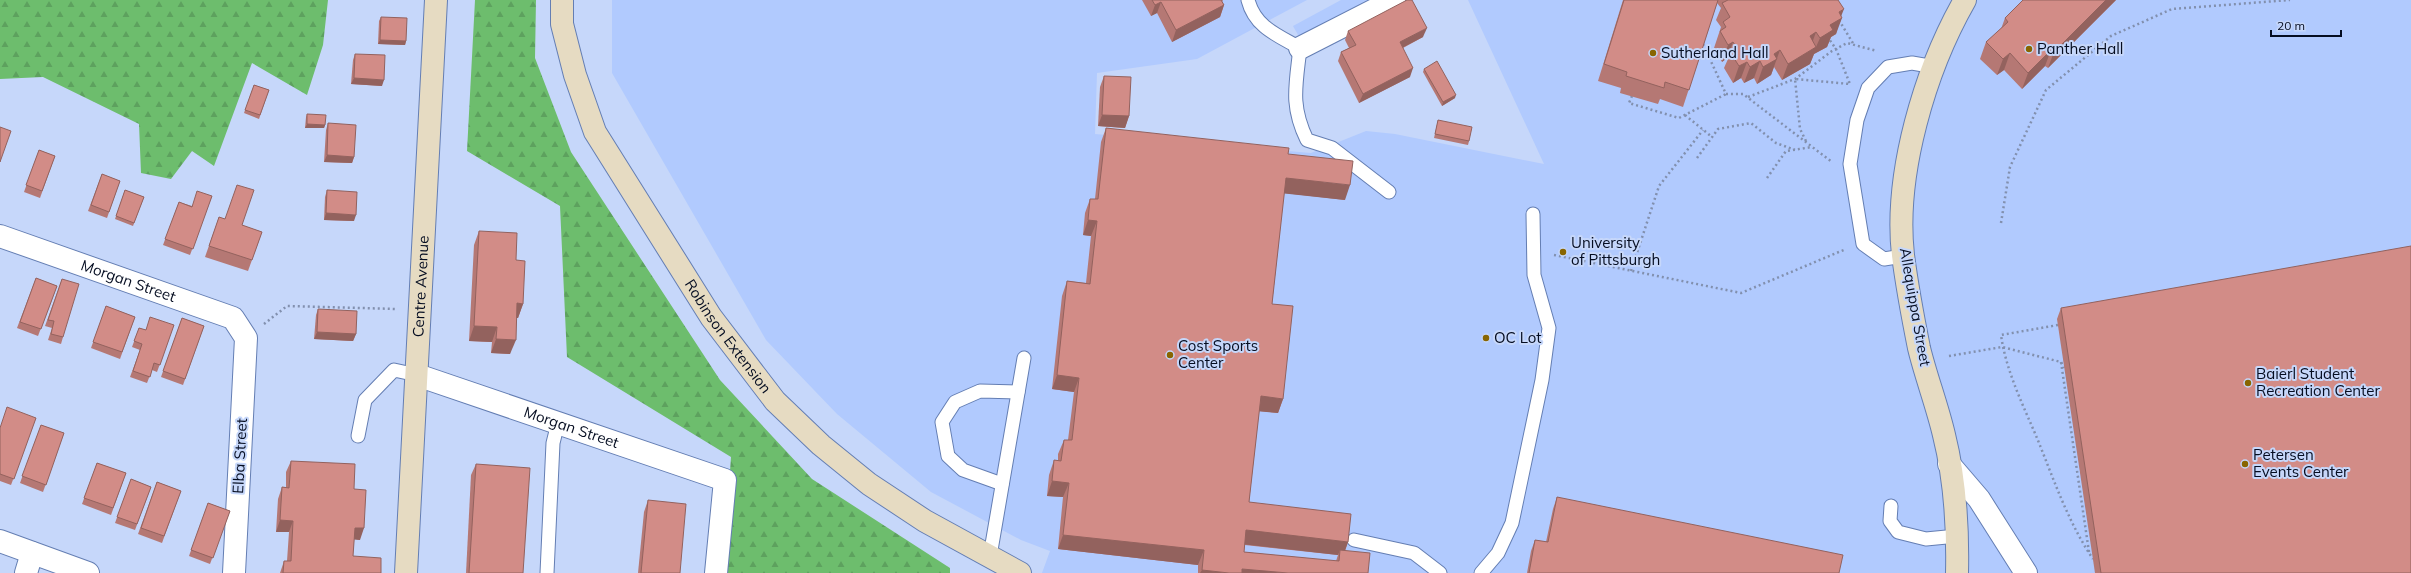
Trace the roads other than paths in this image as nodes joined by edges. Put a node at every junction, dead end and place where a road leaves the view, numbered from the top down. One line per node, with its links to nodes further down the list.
1 (436, 0): 14 (street, Centre Avenue)
2 (562, 0): 24 (street, Robinson Extension)
3 (1248, 0): 6 (lane)
4 (1394, 0): 6 (street)
5 (1965, 0): 7 (street, Allequippa Street)
6 (1300, 48): 8 (lane)
7 (1935, 66): 11 (street, Allequippa Street); 11 (lane)
8 (1389, 192)
9 (1534, 214): 33 (lane)
10 (0, 236): 12 (street, Morgan Street)
11 (1904, 256): 18 (street, Allequippa Street)
12 (246, 338): 27 (street, Elba Street)
13 (1024, 358): 15 (lane)
14 (417, 375): 16 (street, Morgan Street); 17 (lane); 28 (street, Centre Avenue)
15 (1018, 392): 19 (lane); 19 (lane)
16 (558, 423): 29 (lane); 30 (street, Morgan Street)
17 (358, 436)
18 (1949, 464): 21 (street, Allequippa Street); 35 (street)
19 (1002, 484): 24 (lane)
20 (1891, 506): 21 (lane)
21 (1957, 536): 34 (street, Allequippa Street)
22 (1354, 540): 32 (lane)
23 (0, 541): 25 (street)
24 (990, 556): 31 (street, Robinson Extension)
25 (29, 563): 26 (street)
26 (88, 573)
27 (234, 573)
28 (406, 573)
29 (547, 573)
30 (716, 573)
31 (1020, 573)
32 (1440, 573)
33 (1481, 573)
34 (1957, 573)
35 (2026, 573)

